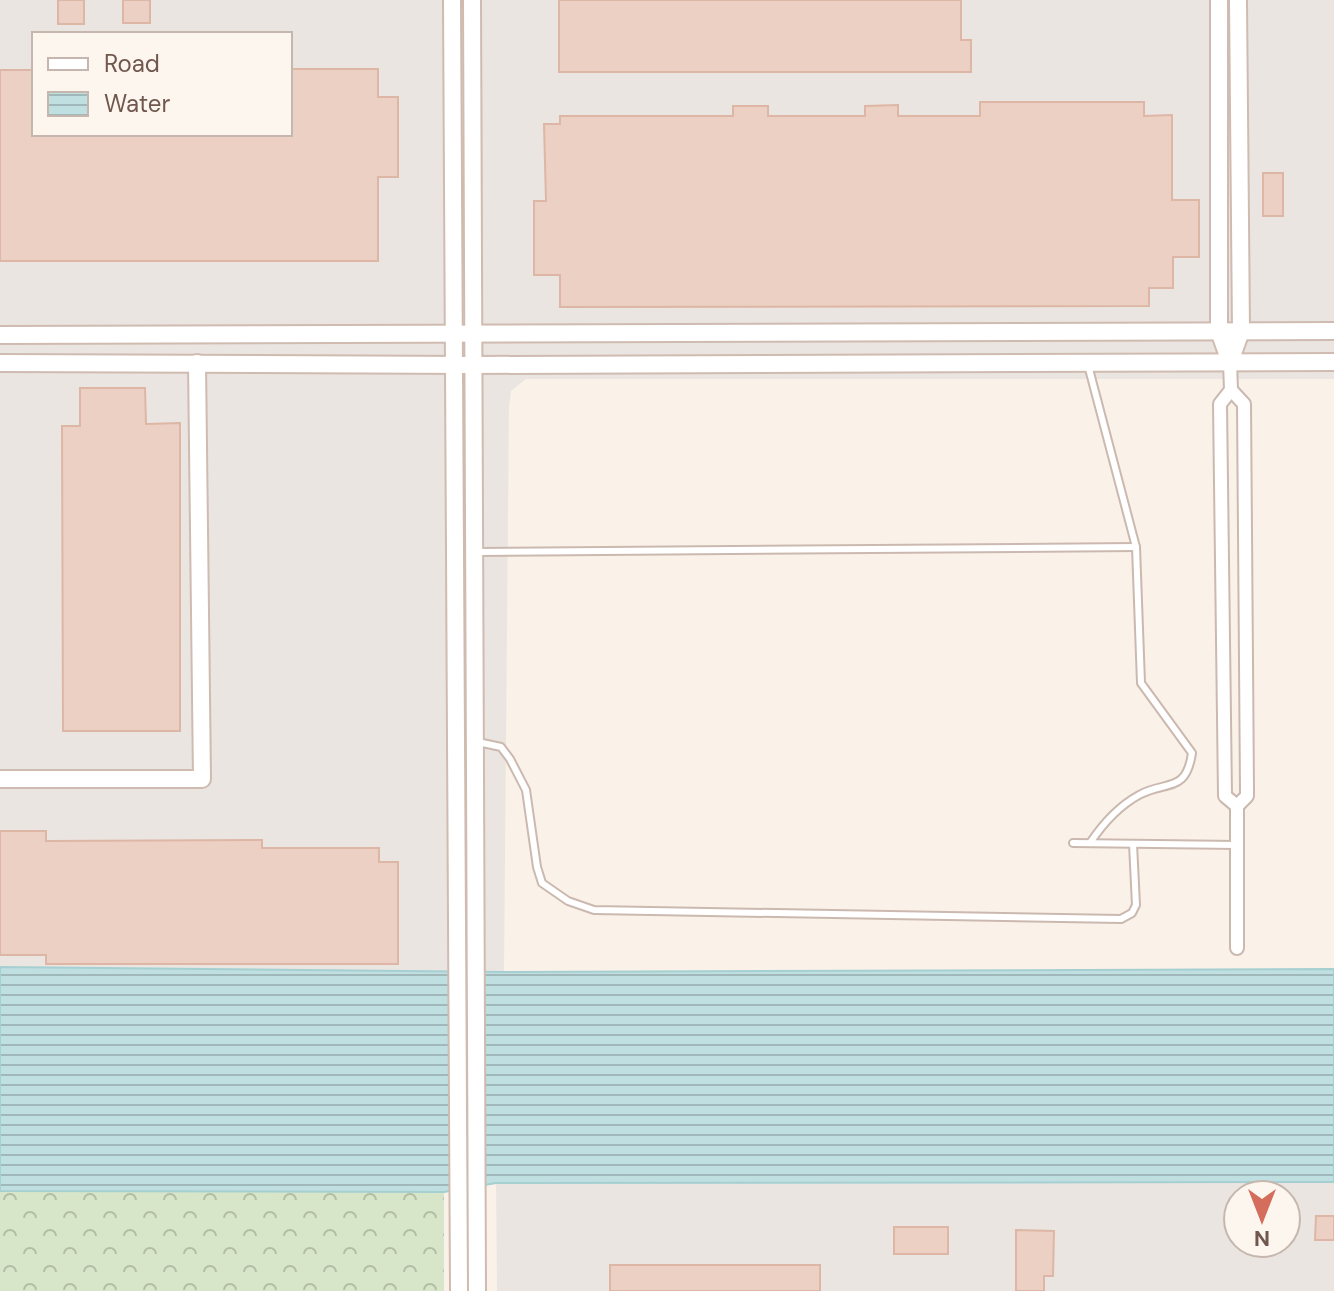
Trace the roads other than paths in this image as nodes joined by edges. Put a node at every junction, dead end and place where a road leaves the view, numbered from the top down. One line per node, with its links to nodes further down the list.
1 (452, 0): 8 (street)
2 (472, 0): 9 (street)
3 (1219, 0): 5 (street)
4 (1238, 0): 6 (street)
5 (1219, 331): 6 (street); 9 (street); 12 (street)
6 (1241, 331): 7 (street); 12 (street)
7 (1334, 331)
8 (452, 332): 9 (street); 10 (street); 16 (street)
9 (473, 332): 17 (street)
10 (0, 335)
11 (1087, 362): 12 (street); 17 (street); 19 (lane)
12 (1230, 362): 13 (street); 18 (street)
13 (1334, 362)
14 (0, 363): 15 (street)
15 (197, 363): 16 (street); 22 (street)
16 (452, 364): 17 (street); 29 (street)
17 (473, 365): 20 (street)
18 (1231, 390): 23 (street); 23 (street)
19 (1136, 547): 20 (lane); 25 (lane)
20 (474, 552): 21 (street)
21 (474, 742): 26 (lane); 30 (street)
22 (0, 779)
23 (1237, 806): 27 (street)
24 (1073, 843): 25 (lane)
25 (1090, 843): 26 (lane)
26 (1133, 844): 27 (lane)
27 (1237, 845): 28 (street)
28 (1237, 948)
29 (459, 1291)
30 (477, 1291)

